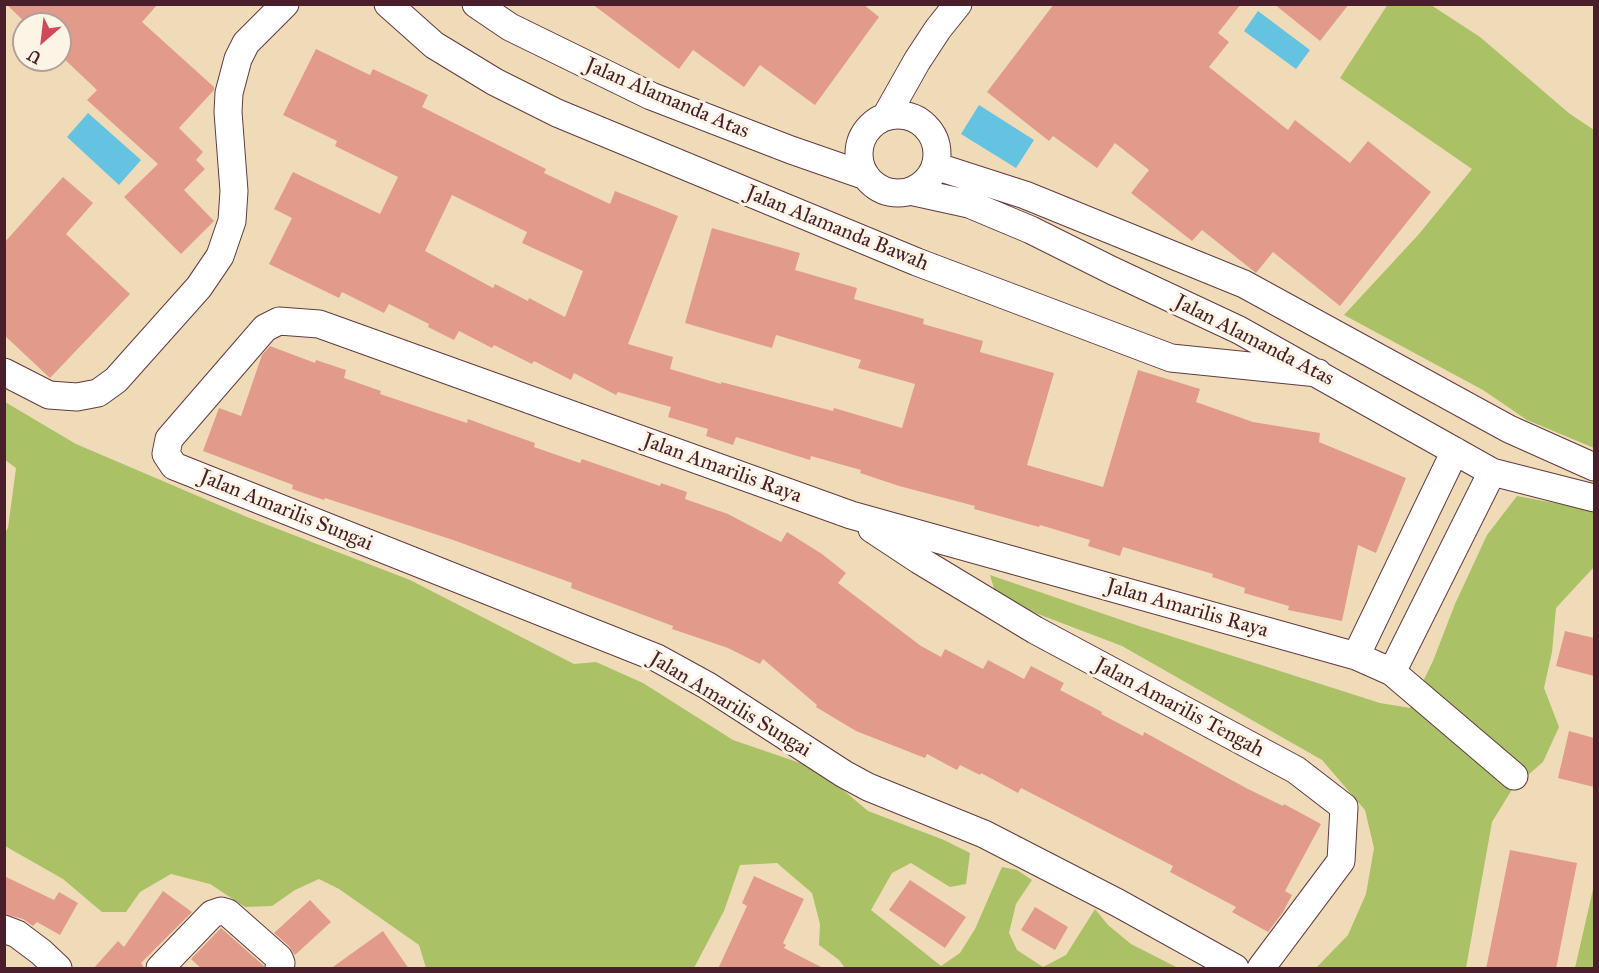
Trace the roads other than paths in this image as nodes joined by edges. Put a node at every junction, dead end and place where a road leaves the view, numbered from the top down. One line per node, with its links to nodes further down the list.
1 (285, 4): 9 (street)
2 (388, 4): 10 (street, Jalan Alamanda Bawah)
3 (476, 4): 7 (street, Jalan Alamanda Atas)
4 (958, 4): 5 (street)
5 (886, 116): 6 (street); 7 (street)
6 (935, 166): 8 (street); 13 (street, Jalan Alamanda Atas)
7 (866, 176): 8 (street)
8 (910, 191): 10 (street, Jalan Alamanda Atas)
9 (4, 372)
10 (1318, 373): 11 (street, Jalan Alamanda Atas)
11 (1455, 451): 14 (street, Jalan Alamanda Atas); 18 (street)
12 (174, 466): 16 (street, Jalan Amarilis Raya); 27 (street, Jalan Amarilis Sungai)
13 (1594, 467)
14 (1492, 472): 15 (street, Jalan Alamanda Atas); 19 (street)
15 (1594, 498)
16 (851, 515): 17 (street, Jalan Amarilis Tengah)
17 (925, 549): 20 (street, Jalan Amarilis Raya); 28 (street, Jalan Amarilis Tengah)
18 (1406, 550): 19 (street); 20 (street)
19 (1444, 567): 21 (street)
20 (1356, 656): 21 (street, Jalan Amarilis Raya)
21 (1392, 672): 22 (street, Jalan Amarilis Raya)
22 (1514, 776)
23 (4, 928): 24 (street)
24 (52, 967)
25 (160, 969): 26 (street)
26 (279, 969)
27 (1235, 969)
28 (1261, 969)

